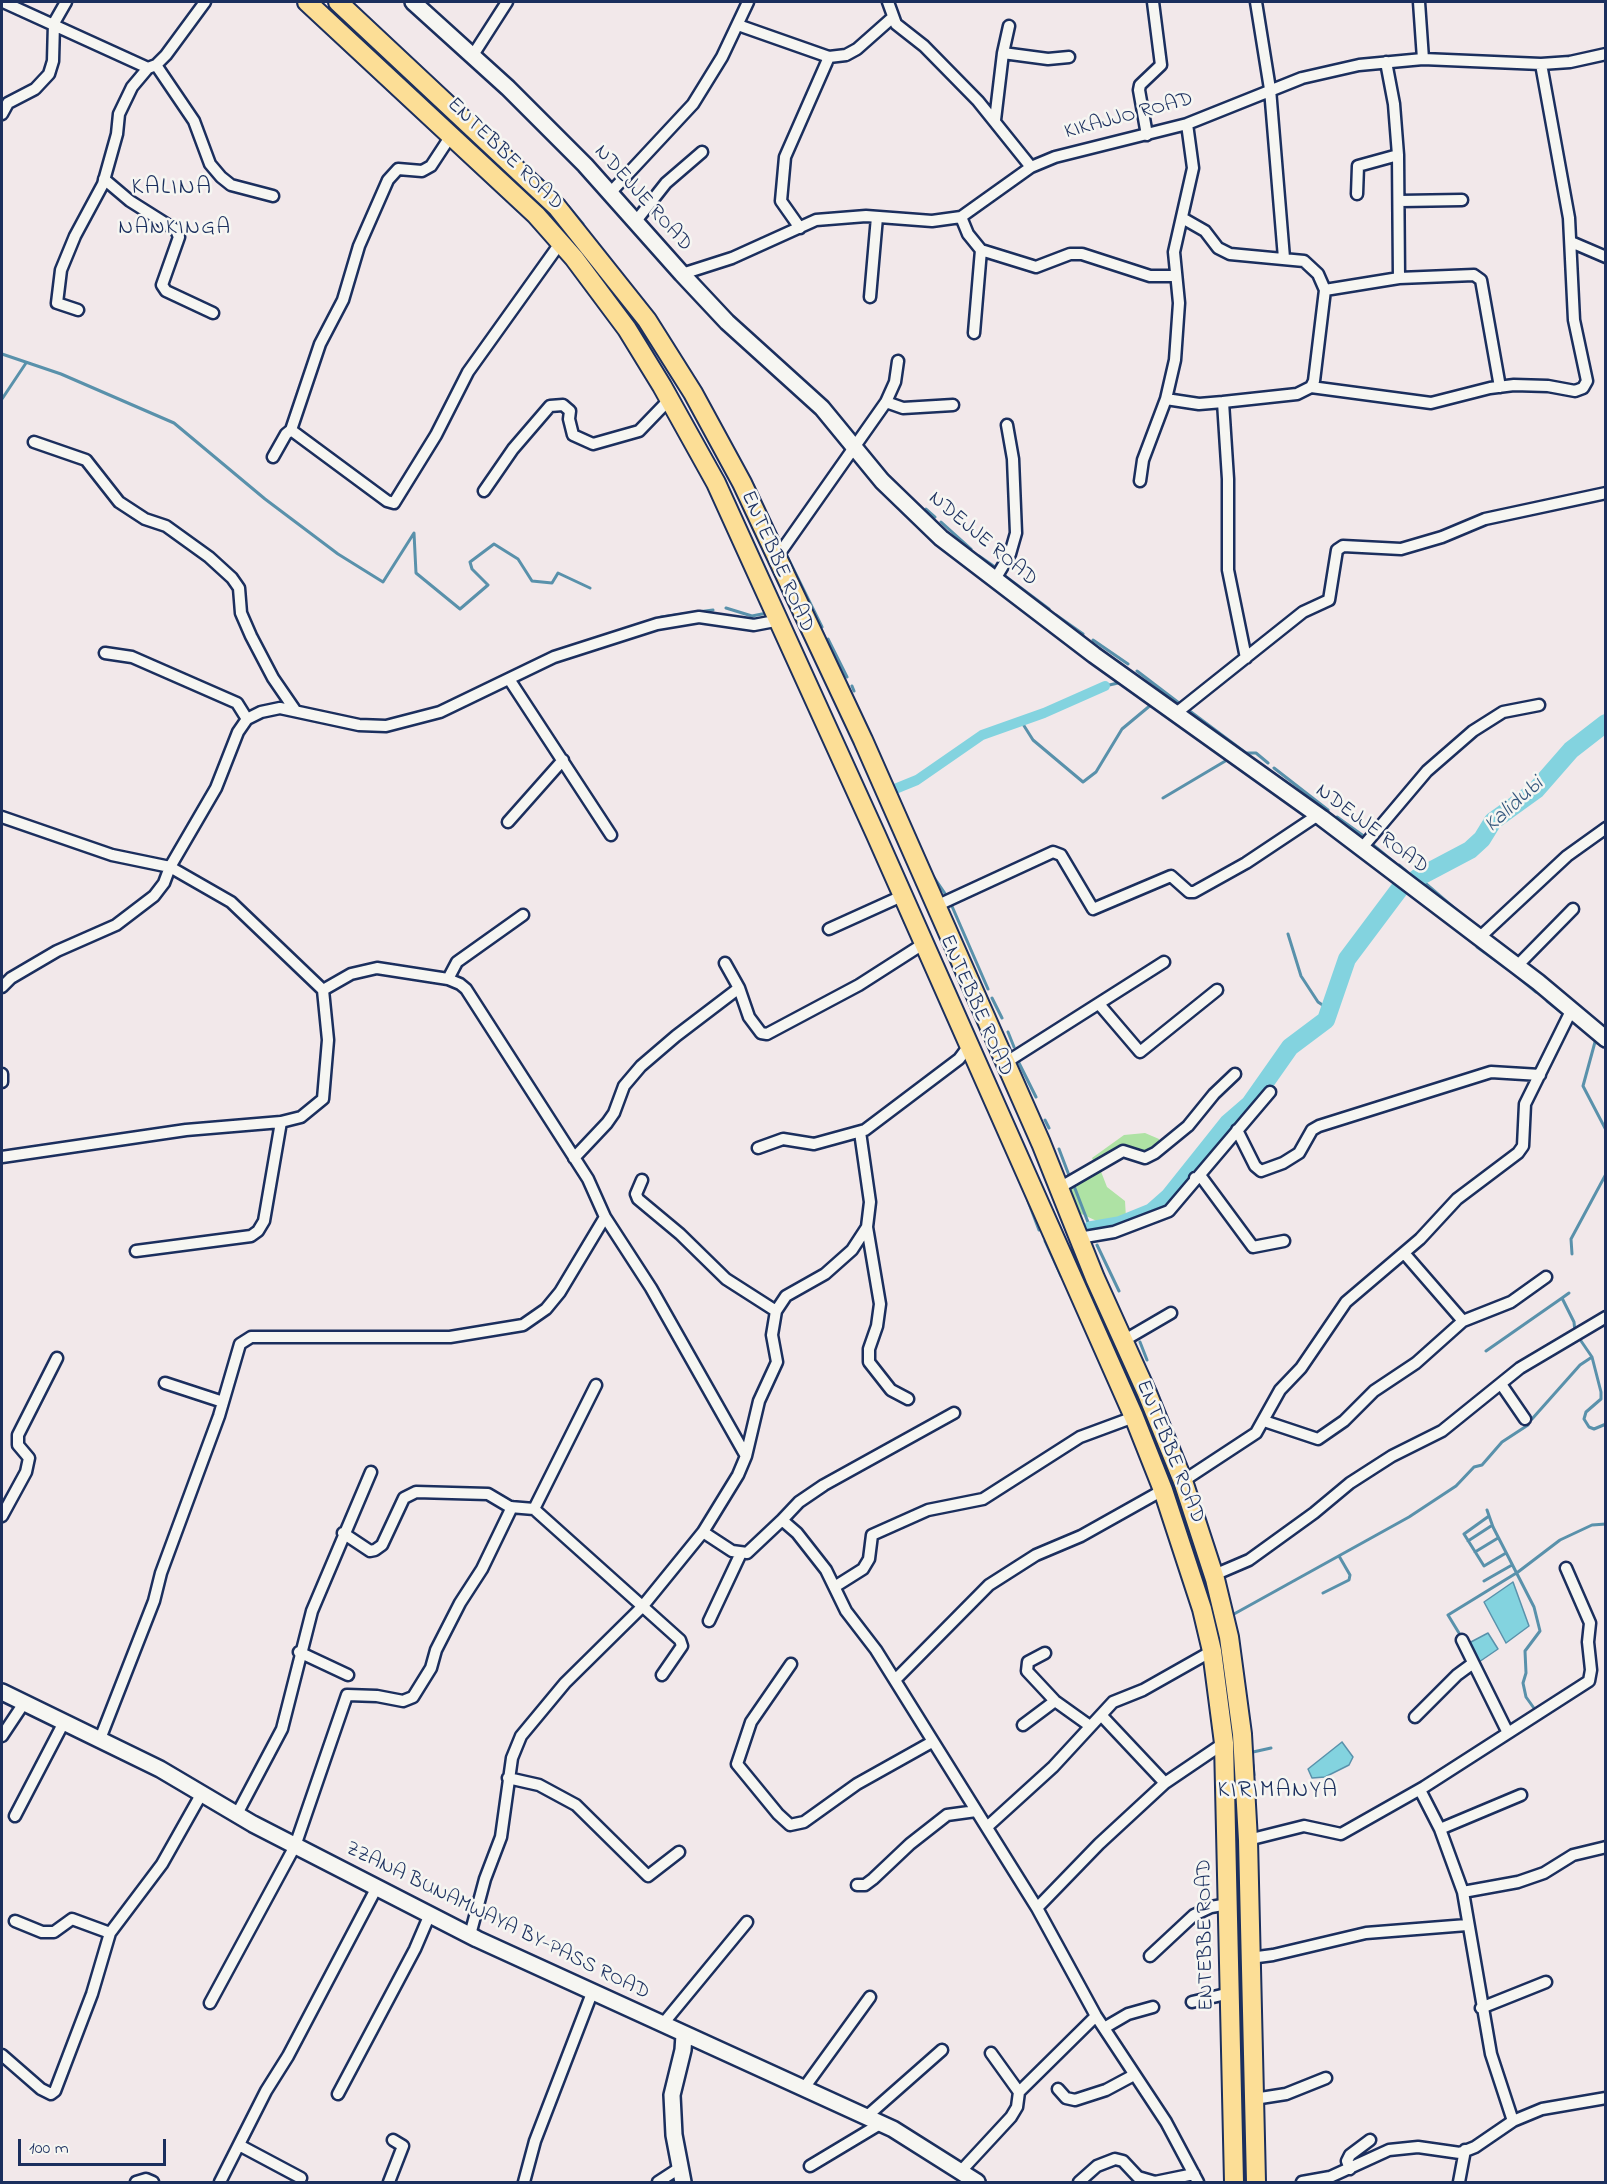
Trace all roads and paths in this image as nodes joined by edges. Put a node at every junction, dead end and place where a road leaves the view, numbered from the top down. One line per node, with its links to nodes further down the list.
1 (3, 2): 14 (street)
2 (66, 2): 14 (street)
3 (206, 2): 25 (street)
4 (307, 2): 30 (main road, ENTEBBE ROAD)
5 (338, 2): 75 (main road, ENTEBBE ROAD)
6 (414, 2): 19 (street, NDEJJE ROAD)
7 (507, 2): 19 (street)
8 (748, 2): 15 (street)
9 (888, 2): 13 (street)
10 (1153, 2): 31 (street)
11 (1256, 2): 26 (street)
12 (1419, 2): 22 (street)
13 (892, 18): 20 (street); 28 (street)
14 (54, 23): 25 (street); 27 (street)
15 (738, 25): 20 (street); 36 (street)
16 (1009, 26): 17 (street)
17 (1003, 53): 21 (street); 28 (street)
18 (1605, 54): 24 (street, KIKAJJO ROAD)
19 (473, 56): 36 (street, NDEJJE ROAD)
20 (830, 57): 45 (street)
21 (1069, 57)
22 (1422, 59): 23 (street, KIKAJJO ROAD); 24 (street, KIKAJJO ROAD)
23 (1386, 62): 26 (street, KIKAJJO ROAD); 33 (street)
24 (1541, 64): 47 (street)
25 (152, 66): 35 (street); 38 (street)
26 (1270, 89): 29 (street, KIKAJJO ROAD); 50 (street)
27 (2, 114)
28 (995, 120): 34 (street)
29 (1187, 124): 31 (street, KIKAJJO ROAD); 43 (street)
30 (452, 134): 46 (main road, ENTEBBE ROAD); 68 (street)
31 (1147, 135): 34 (street, KIKAJJO ROAD)
32 (702, 152): 44 (street)
33 (1398, 154): 37 (street); 40 (street)
34 (1031, 167): 42 (street, KIKAJJO ROAD)
35 (104, 179): 56 (street); 57 (street)
36 (610, 192): 44 (street, NDEJJE ROAD)
37 (1357, 194)
38 (273, 196)
39 (1462, 200): 40 (street)
40 (1400, 201): 53 (street)
41 (877, 217): 42 (street, KIKAJJO ROAD); 45 (street, KIKAJJO ROAD); 55 (street)
42 (961, 218): 48 (street)
43 (1184, 219): 50 (street); 52 (street)
44 (636, 221): 51 (street, NDEJJE ROAD)
45 (800, 228): 51 (street, KIKAJJO ROAD)
46 (561, 242): 62 (main road, ENTEBBE ROAD); 68 (street)
47 (1571, 242): 49 (street); 61 (street)
48 (981, 250): 52 (street); 58 (street)
49 (1605, 257)
50 (1284, 258): 54 (street)
51 (682, 274): 70 (street, NDEJJE ROAD)
52 (1175, 276): 63 (street)
53 (1399, 278): 54 (street); 61 (street)
54 (1325, 290): 60 (street)
55 (870, 297)
56 (78, 309)
57 (213, 313)
58 (974, 333)
59 (898, 361): 64 (street)
60 (1311, 387): 61 (street); 65 (street)
61 (1500, 387)
62 (667, 395): 73 (street); 77 (main road, ENTEBBE ROAD)
63 (1166, 399): 65 (street); 72 (street)
64 (886, 402): 66 (street); 70 (street)
65 (1222, 402): 79 (street)
66 (953, 405)
67 (1007, 425): 76 (street)
68 (291, 430): 71 (street)
69 (34, 442): 82 (street)
70 (853, 446): 75 (street); 76 (street, NDEJJE ROAD)
71 (273, 457)
72 (1140, 482)
73 (484, 491)
74 (1605, 494): 79 (street)
75 (777, 557): 94 (main road, ENTEBBE ROAD)
76 (994, 581): 83 (street, NDEJJE ROAD)
77 (775, 618): 80 (street); 93 (main road, ENTEBBE ROAD)
78 (105, 653): 84 (street)
79 (1246, 658): 83 (street)
80 (509, 679): 82 (street); 85 (street)
81 (1539, 705): 91 (street)
82 (295, 710): 84 (street)
83 (1176, 714): 86 (street, NDEJJE ROAD)
84 (247, 719): 92 (street)
85 (563, 760): 88 (street); 90 (street)
86 (1318, 815): 91 (street, NDEJJE ROAD); 94 (street)
87 (2, 817): 92 (street)
88 (508, 822)
89 (1605, 828): 98 (street)
90 (610, 835)
91 (1361, 849): 98 (street, NDEJJE ROAD)
92 (170, 867): 104 (street); 106 (street)
93 (902, 896): 97 (street); 99 (main road, ENTEBBE ROAD)
94 (936, 906): 112 (main road, ENTEBBE ROAD)
95 (1574, 909): 102 (street)
96 (523, 915): 103 (street)
97 (829, 929)
98 (1479, 938): 102 (street, NDEJJE ROAD)
99 (923, 944): 105 (street); 111 (main road, ENTEBBE ROAD)
100 (1164, 962): 108 (street)
101 (725, 963): 105 (street)
102 (1516, 966): 109 (street, NDEJJE ROAD)
103 (448, 980): 106 (street); 125 (street)
104 (2, 986)
105 (739, 988): 125 (street)
106 (323, 990): 120 (street)
107 (1217, 990): 108 (street)
108 (1099, 1004): 112 (street)
109 (1572, 1009): 110 (street, NDEJJE ROAD); 115 (street)
110 (1600, 1035)
111 (968, 1047): 119 (main road, ENTEBBE ROAD); 122 (street)
112 (1005, 1063): 118 (main road, ENTEBBE ROAD)
113 (2, 1074): 116 (street)
114 (1235, 1074): 128 (street)
115 (1540, 1075): 121 (street); 134 (street)
116 (2, 1082)
117 (1270, 1092): 121 (street)
118 (1022, 1100): 119 (main road); 128 (main road, ENTEBBE ROAD)
119 (996, 1108): 148 (main road, ENTEBBE ROAD)
120 (281, 1122): 124 (street); 133 (street)
121 (1237, 1130): 126 (street)
122 (860, 1132): 123 (street); 130 (street)
123 (758, 1148)
124 (2, 1157)
125 (574, 1158): 129 (street)
126 (1195, 1178): 131 (street); 132 (street)
127 (642, 1180): 136 (street)
128 (1059, 1188): 131 (main road, ENTEBBE ROAD)
129 (605, 1217): 146 (street); 151 (street)
130 (867, 1227): 136 (street); 145 (street)
131 (1079, 1238): 140 (main road, ENTEBBE ROAD)
132 (1284, 1240)
133 (136, 1251)
134 (1404, 1253): 139 (street); 150 (street)
135 (1546, 1277): 139 (street)
136 (776, 1311): 151 (street)
137 (1171, 1313): 140 (street)
138 (1605, 1317): 143 (street)
139 (1462, 1321): 150 (street)
140 (1123, 1341): 153 (main road, ENTEBBE ROAD)
141 (57, 1358): 157 (street)
142 (165, 1383): 146 (street)
143 (1501, 1384): 149 (street); 163 (street)
144 (596, 1385): 156 (street)
145 (908, 1399)
146 (223, 1402): 186 (street)
147 (954, 1413): 158 (street)
148 (1134, 1417): 154 (main road, ENTEBBE ROAD); 164 (street)
149 (1525, 1419)
150 (1264, 1421): 153 (street)
151 (746, 1456): 159 (street)
152 (370, 1472): 160 (street)
153 (1183, 1481): 163 (main road, ENTEBBE ROAD)
154 (1163, 1490): 168 (main road, ENTEBBE ROAD); 175 (street)
155 (512, 1507): 156 (street); 160 (street); 200 (street)
156 (534, 1509): 165 (street)
157 (2, 1516)
158 (782, 1520): 161 (street); 164 (street)
159 (703, 1532): 161 (street); 165 (street)
160 (343, 1533): 169 (street)
161 (741, 1553): 166 (street)
162 (1566, 1568): 184 (street)
163 (1214, 1575): 199 (main road, ENTEBBE ROAD)
164 (836, 1586): 175 (street)
165 (642, 1607): 173 (street); 189 (street)
166 (709, 1621)
167 (1462, 1640): 172 (street)
168 (1212, 1651): 179 (street); 188 (main road, ENTEBBE ROAD)
169 (299, 1652): 174 (street); 195 (street)
170 (1045, 1653): 177 (street)
171 (791, 1664): 187 (street)
172 (1472, 1664): 180 (street); 184 (street)
173 (662, 1675)
174 (348, 1676)
175 (895, 1680): 187 (street)
176 (2, 1692): 178 (street, ZZANA BUNAMWAYA BY-PASS ROAD)
177 (1055, 1701): 182 (street); 183 (street)
178 (24, 1703): 181 (street, ZZANA BUNAMWAYA BY-PASS ROAD); 185 (street)
179 (1101, 1714): 183 (street); 190 (street)
180 (1415, 1717)
181 (64, 1722): 186 (street, ZZANA BUNAMWAYA BY-PASS ROAD); 196 (street)
182 (1023, 1725)
183 (1090, 1726): 197 (street)
184 (1508, 1733): 191 (street)
185 (2, 1736)
186 (100, 1739): 192 (street, ZZANA BUNAMWAYA BY-PASS ROAD)
187 (932, 1742): 194 (street)
188 (1224, 1743): 190 (street); 206 (main road, ENTEBBE ROAD)
189 (508, 1778): 202 (street); 213 (street)
190 (1165, 1783): 207 (street)
191 (1420, 1790): 198 (street); 199 (street)
192 (202, 1793): 195 (street, ZZANA BUNAMWAYA BY-PASS ROAD); 212 (street)
193 (1521, 1795): 198 (street)
194 (976, 1811): 197 (street); 203 (street)
195 (237, 1814): 200 (street, ZZANA BUNAMWAYA BY-PASS ROAD)
196 (15, 1816)
197 (987, 1827): 207 (street)
198 (1440, 1829): 205 (street)
199 (1248, 1840): 215 (main road, ENTEBBE ROAD)
200 (295, 1846): 204 (street, ZZANA BUNAMWAYA BY-PASS ROAD); 221 (street)
201 (1605, 1846): 205 (street)
202 (679, 1852)
203 (857, 1885)
204 (377, 1887): 208 (street, ZZANA BUNAMWAYA BY-PASS ROAD); 243 (street)
205 (1463, 1892): 211 (street)
206 (1228, 1904): 214 (street); 218 (main road, ENTEBBE ROAD)
207 (1037, 1908): 224 (street)
208 (430, 1914): 213 (street, ZZANA BUNAMWAYA BY-PASS ROAD); 236 (street)
209 (15, 1921): 212 (street)
210 (747, 1922): 225 (street)
211 (1467, 1925): 215 (street); 223 (street)
212 (110, 1933): 230 (street)
213 (471, 1935): 217 (street, ZZANA BUNAMWAYA BY-PASS ROAD)
214 (1150, 1956)
215 (1250, 1958): 238 (main road, ENTEBBE ROAD)
216 (1546, 1982): 223 (street)
217 (592, 1993): 225 (street, ZZANA BUNAMWAYA BY-PASS ROAD); 255 (street)
218 (1230, 1993): 220 (street); 258 (main road, ENTEBBE ROAD)
219 (870, 1997): 233 (street)
220 (1192, 2002)
221 (210, 2003)
222 (1153, 2007): 226 (street)
223 (1481, 2008): 240 (street)
224 (1096, 2016): 226 (street); 235 (street)
225 (662, 2025): 227 (street, ZZANA BUNAMWAYA BY-PASS ROAD)
226 (1104, 2028): 231 (street)
227 (684, 2035): 233 (street, ZZANA BUNAMWAYA BY-PASS ROAD); 247 (street)
228 (942, 2050): 239 (street)
229 (991, 2053): 235 (street)
230 (2, 2055)
231 (1134, 2075): 234 (street); 250 (street)
232 (1326, 2078): 238 (street)
233 (804, 2088): 239 (street, ZZANA BUNAMWAYA BY-PASS ROAD)
234 (1058, 2089)
235 (1019, 2092): 249 (street)
236 (338, 2094)
237 (1605, 2098): 240 (street)
238 (1254, 2099): 259 (main road, ENTEBBE ROAD)
239 (873, 2120): 245 (street); 249 (street, ZZANA BUNAMWAYA BY-PASS ROAD)
240 (1513, 2121): 244 (street)
241 (393, 2140): 254 (street)
242 (1371, 2140): 246 (street)
243 (239, 2145): 248 (street); 253 (street)
244 (1465, 2151): 246 (street); 261 (street)
245 (810, 2166)
246 (1350, 2169): 260 (street)
247 (682, 2175): 256 (street)
248 (301, 2178)
249 (967, 2178)
250 (1196, 2178): 257 (street)
251 (136, 2182): 252 (street)
252 (153, 2182)
253 (220, 2182)
254 (389, 2182)
255 (524, 2182)
256 (658, 2182)
257 (1079, 2182)
258 (1234, 2182)
259 (1256, 2182)
260 (1302, 2182)
261 (1460, 2182)

